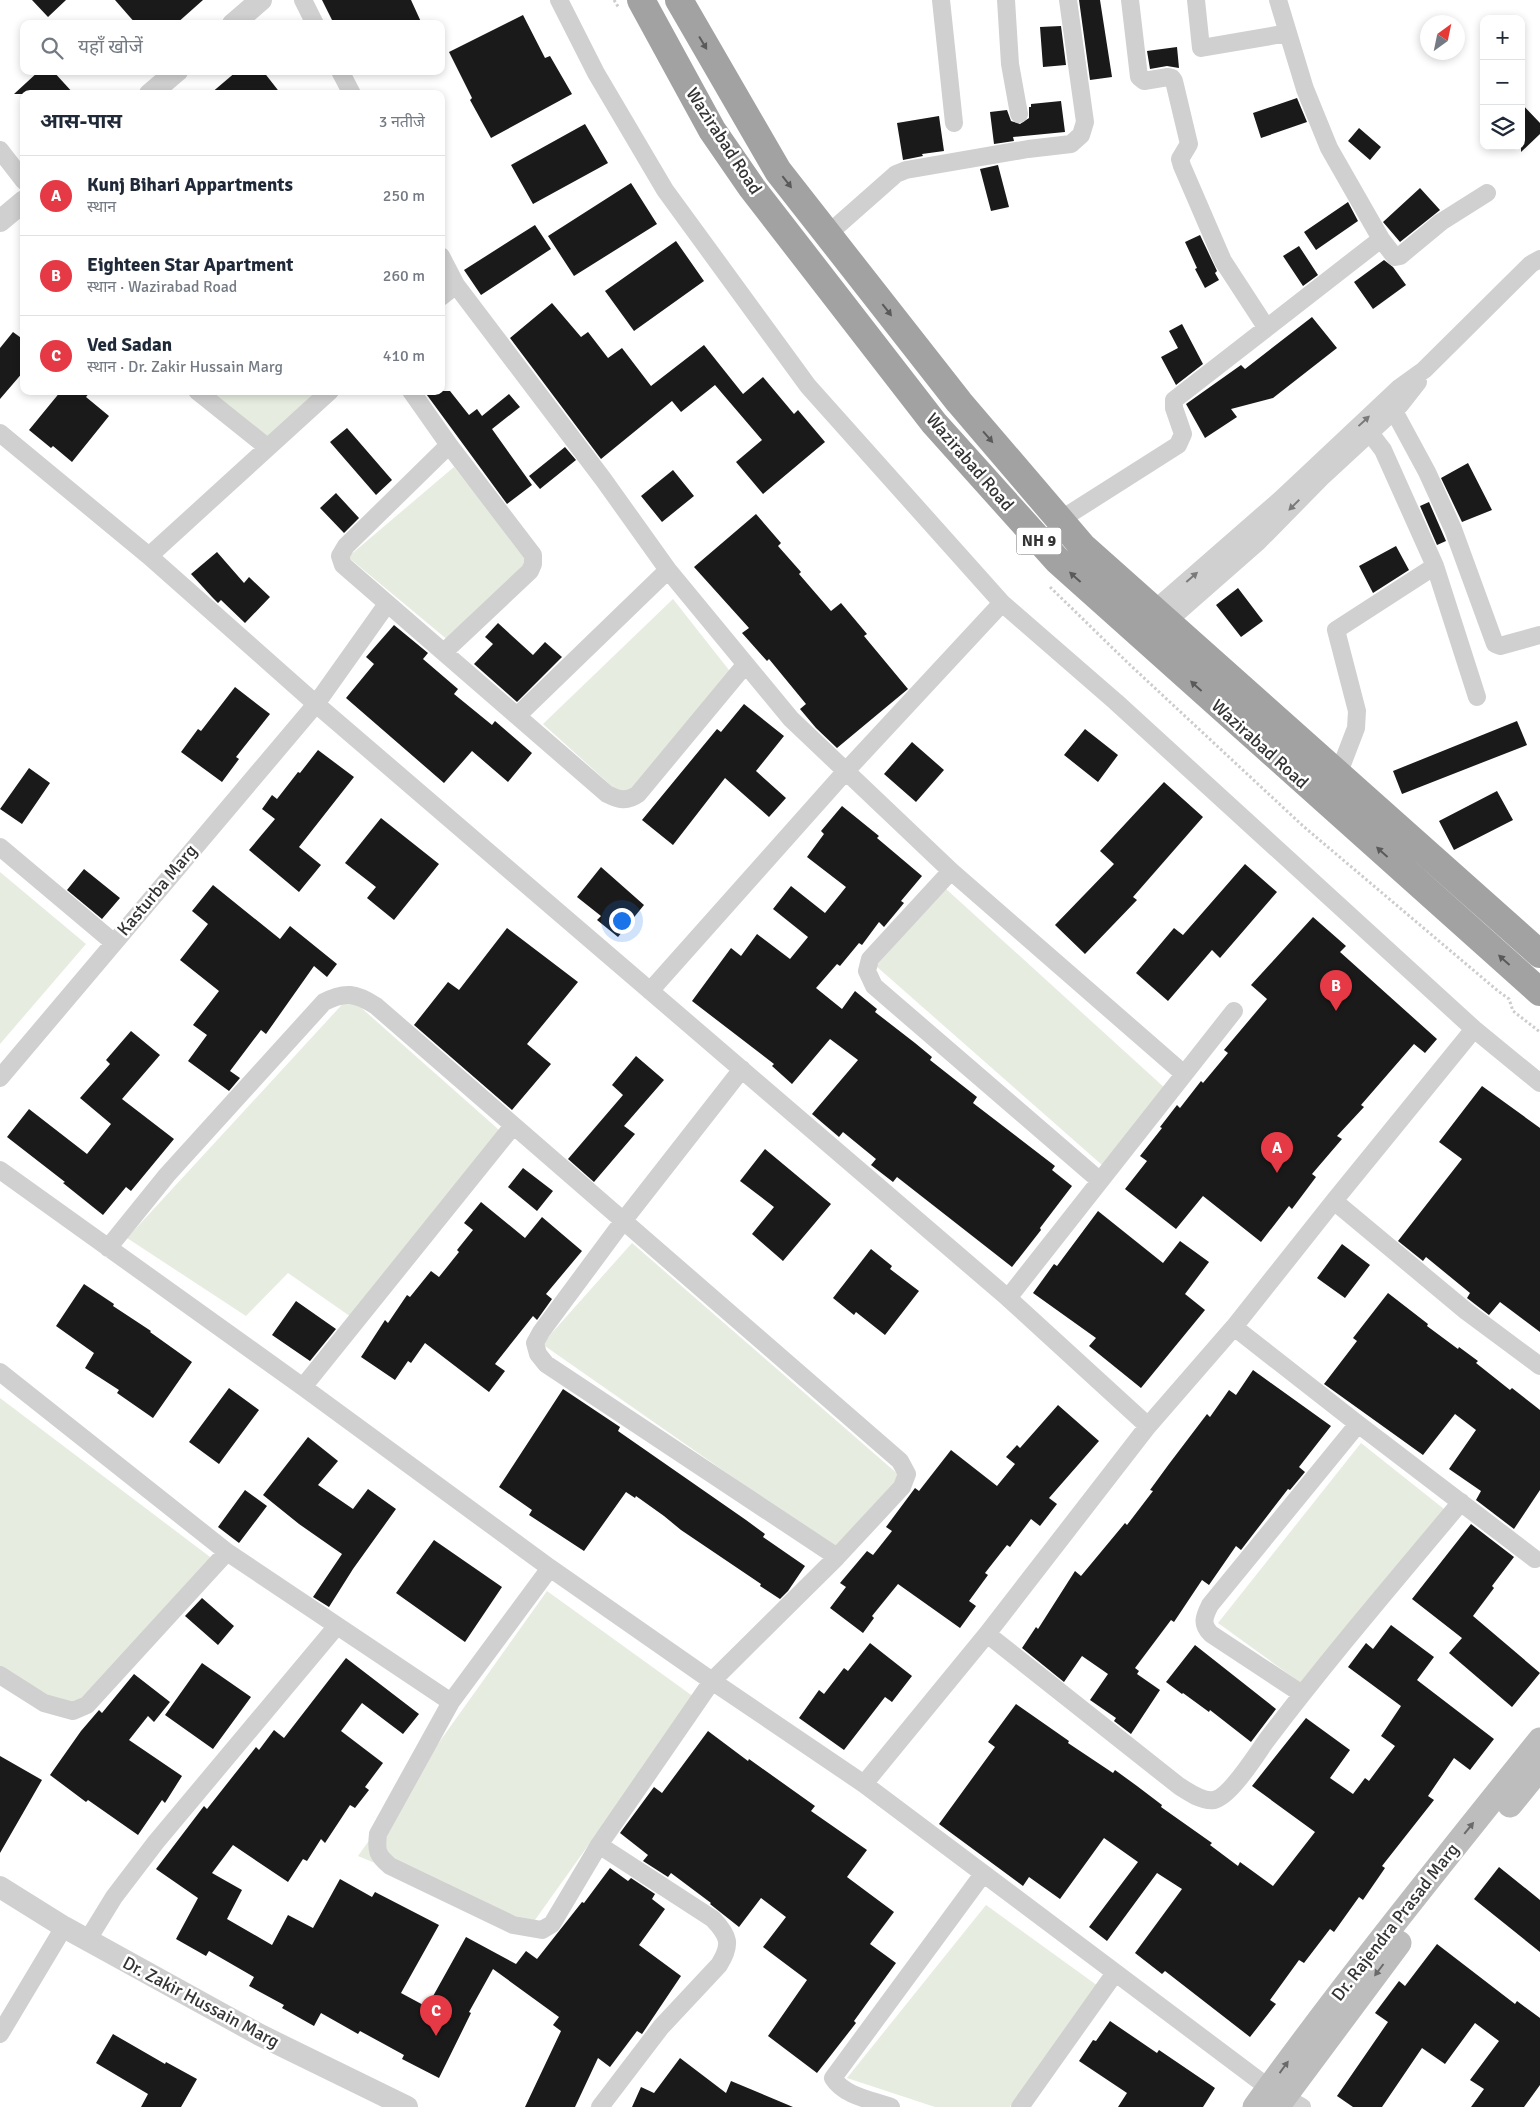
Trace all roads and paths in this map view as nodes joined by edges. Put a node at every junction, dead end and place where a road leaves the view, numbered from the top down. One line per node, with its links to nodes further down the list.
1 (261, 0): 12 (street)
2 (303, 0): 13 (street)
3 (559, 0): 46 (street)
4 (641, 0): 57 (highway, Wazirabad Road / NH 9, one-way to 4)
5 (680, 0): 26 (highway, Wazirabad Road, one-way to 26)
6 (941, 0): 20 (street)
7 (1006, 0): 19 (street)
8 (1068, 0): 26 (street)
9 (1130, 0): 32 (street)
10 (1196, 0): 14 (street)
11 (1278, 0): 14 (street)
12 (238, 20)
13 (313, 20)
14 (1288, 33): 27 (street)
15 (172, 75): 17 (street)
16 (342, 75): 18 (street)
17 (155, 90)
18 (350, 90)
19 (1019, 114)
20 (954, 123)
21 (0, 150): 22 (street)
22 (20, 175)
23 (1487, 193): 27 (street)
24 (20, 204): 25 (street)
25 (0, 221)
26 (828, 234): 42 (highway, Wazirabad Road, one-way to 42)
27 (1381, 239): 32 (street)
28 (1540, 258): 33 (street)
29 (445, 264): 30 (street)
30 (456, 285): 31 (street); 45 (street)
31 (445, 294)
32 (1266, 327): 42 (street)
33 (1424, 370): 37 (street); 48 (street, one-way to 33)
34 (202, 395): 41 (street)
35 (325, 395): 41 (street)
36 (414, 395): 40 (street)
37 (1394, 410): 38 (street); 49 (street)
38 (1370, 433): 44 (street); 48 (street, one-way to 48)
39 (3, 441): 43 (street)
40 (448, 445): 47 (street); 50 (street)
41 (266, 447): 43 (street)
42 (1060, 520): 48 (highway, Wazirabad Road)
43 (149, 556): 53 (street)
44 (1435, 566): 52 (street); 56 (street)
45 (668, 570): 51 (street); 54 (street)
46 (1002, 603): 55 (street); 65 (street)
47 (387, 604): 50 (street); 53 (street, Kasturba Marg)
48 (1162, 615): 56 (highway, Wazirabad Road)
49 (1540, 635)
50 (444, 652): 54 (street)
51 (745, 665): 54 (street); 55 (street)
52 (1477, 697)
53 (316, 704): 60 (street, Kasturba Marg); 62 (street)
54 (517, 716)
55 (845, 772): 59 (street); 62 (street)
56 (1338, 775): 57 (street); 61 (highway, Wazirabad Road)
57 (1321, 798): 63 (highway, Wazirabad Road / NH 9, one-way to 57)
58 (0, 846): 60 (street)
59 (951, 871): 67 (street); 72 (street)
60 (113, 942): 68 (street, Kasturba Marg)
61 (1537, 944)
62 (650, 991): 66 (street)
63 (1540, 992)
64 (1234, 1011): 67 (street)
65 (1474, 1029): 69 (street); 73 (street)
66 (742, 1068): 74 (street); 76 (street)
67 (1184, 1074): 72 (street)
68 (0, 1078)
69 (1540, 1083)
70 (513, 1126): 74 (street); 75 (street); 80 (street)
71 (0, 1170): 75 (street)
72 (1098, 1180): 76 (street)
73 (1334, 1201): 77 (street); 78 (street)
74 (624, 1220): 85 (street); 85 (street)
75 (108, 1248): 80 (street)
76 (1008, 1298): 82 (street)
77 (1234, 1327): 81 (street); 82 (street)
78 (1540, 1366)
79 (0, 1372): 84 (street)
80 (303, 1387): 87 (street)
81 (1358, 1424): 83 (street); 92 (street)
82 (1148, 1426): 89 (street)
83 (1461, 1502): 86 (street); 92 (street)
84 (227, 1552): 88 (street); 90 (street)
85 (836, 1557): 91 (street)
86 (1535, 1558)
87 (550, 1568): 91 (street); 93 (street)
88 (336, 1627): 93 (street); 101 (street)
89 (987, 1634): 92 (street); 96 (street)
90 (0, 1674)
91 (712, 1681): 96 (street); 97 (street)
92 (1302, 1694)
93 (451, 1702): 97 (street)
94 (1540, 1740): 104 (main road, Dr. Rajendra Prasad Marg, one-way to 94)
95 (1540, 1768): 104 (main road, Dr. Rajendra Prasad Marg, one-way to 104)
96 (864, 1784): 98 (street)
97 (599, 1845): 106 (street)
98 (983, 1874): 102 (street); 107 (street)
99 (0, 1887): 100 (street, Dr. Zakir Hussain Marg)
100 (64, 1927): 101 (street, Dr. Zakir Hussain Marg); 103 (street)
101 (87, 1941): 105 (street, Dr. Zakir Hussain Marg)
102 (1115, 1973): 104 (street); 108 (street)
103 (0, 2034)
104 (1277, 2101)
105 (407, 2107)
106 (600, 2107)
107 (891, 2107)
108 (1020, 2107)

